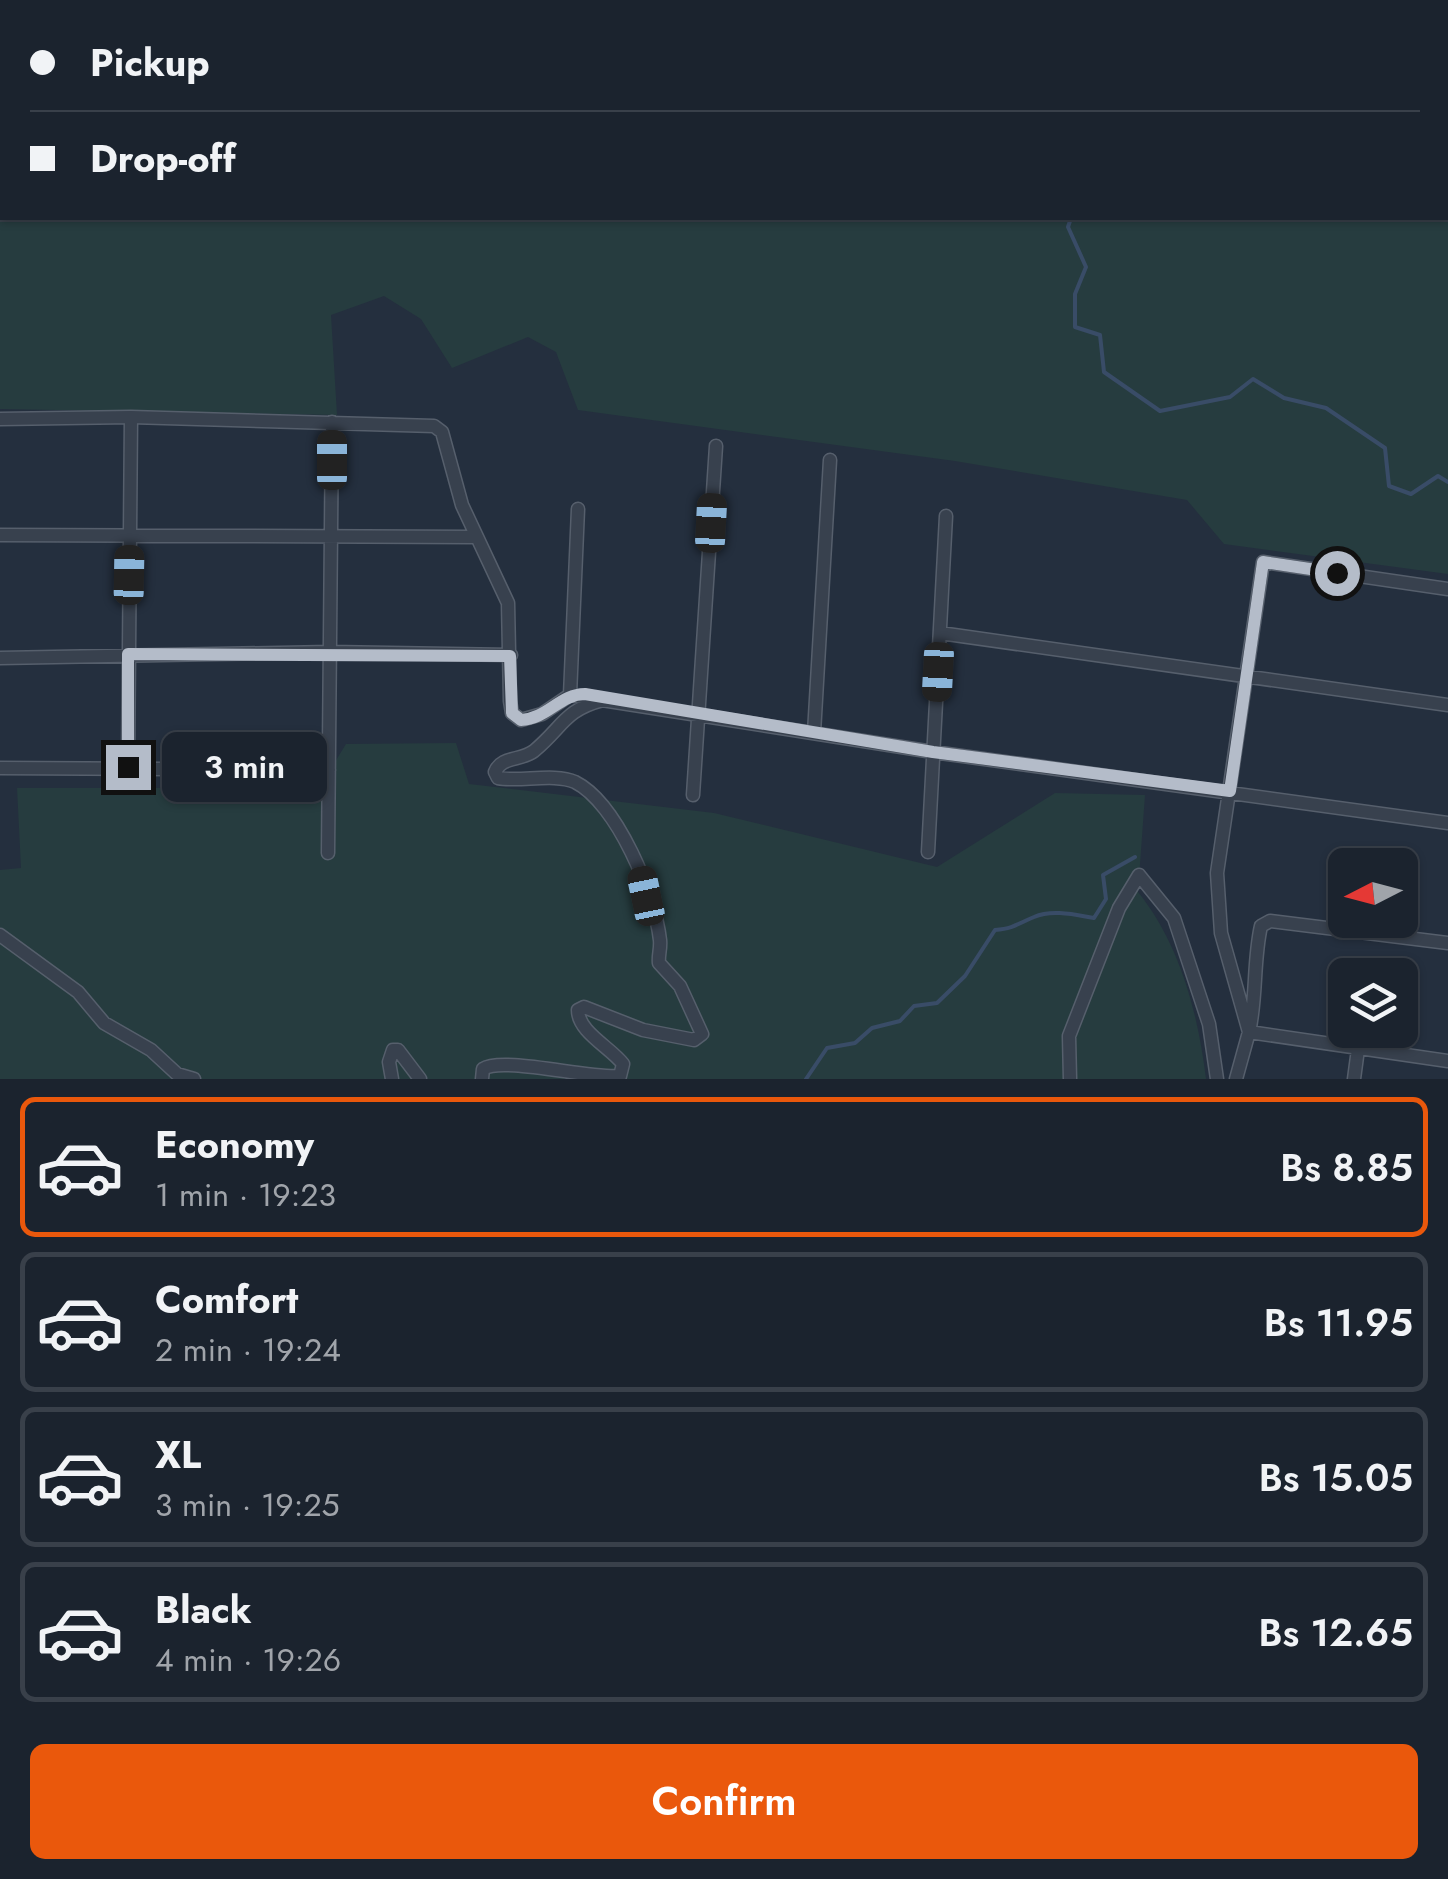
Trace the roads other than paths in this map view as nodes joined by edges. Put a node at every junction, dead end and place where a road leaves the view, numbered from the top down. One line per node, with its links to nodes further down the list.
1 (131, 417): 2 (street); 3 (street); 9 (street)
2 (0, 419)
3 (332, 422): 10 (street); 11 (street)
4 (716, 446): 22 (street)
5 (830, 460): 23 (street)
6 (578, 509): 19 (street)
7 (946, 516): 13 (street)
8 (0, 534): 9 (street)
9 (129, 535): 10 (street); 15 (street)
10 (331, 536): 11 (street); 14 (street)
11 (475, 537): 16 (street)
12 (1448, 589): 18 (street)
13 (940, 633): 18 (street); 24 (street)
14 (330, 652): 15 (street); 16 (street); 27 (street)
15 (128, 654): 17 (street); 25 (street)
16 (510, 656): 19 (street)
17 (0, 658)
18 (1246, 676): 21 (street); 28 (street)
19 (570, 694): 20 (street)
20 (604, 699): 22 (street); 42 (street)
21 (1448, 705)
22 (700, 715): 23 (street); 29 (street)
23 (814, 733): 24 (street)
24 (933, 752): 28 (street); 31 (street)
25 (128, 767): 26 (street); 27 (street)
26 (0, 768)
27 (330, 770): 32 (street)
28 (1230, 791): 30 (street); 35 (street)
29 (694, 795)
30 (1448, 823)
31 (928, 852)
32 (328, 853)
33 (0, 935): 39 (street)
34 (1448, 943): 35 (street)
35 (1249, 1032): 36 (street); 45 (street)
36 (1328, 1044)
37 (1358, 1048): 38 (street); 46 (street)
38 (1448, 1061)
39 (194, 1079)
40 (392, 1079): 41 (street)
41 (420, 1079)
42 (482, 1079)
43 (1070, 1079): 44 (street)
44 (1217, 1079)
45 (1236, 1079)
46 (1354, 1079)

